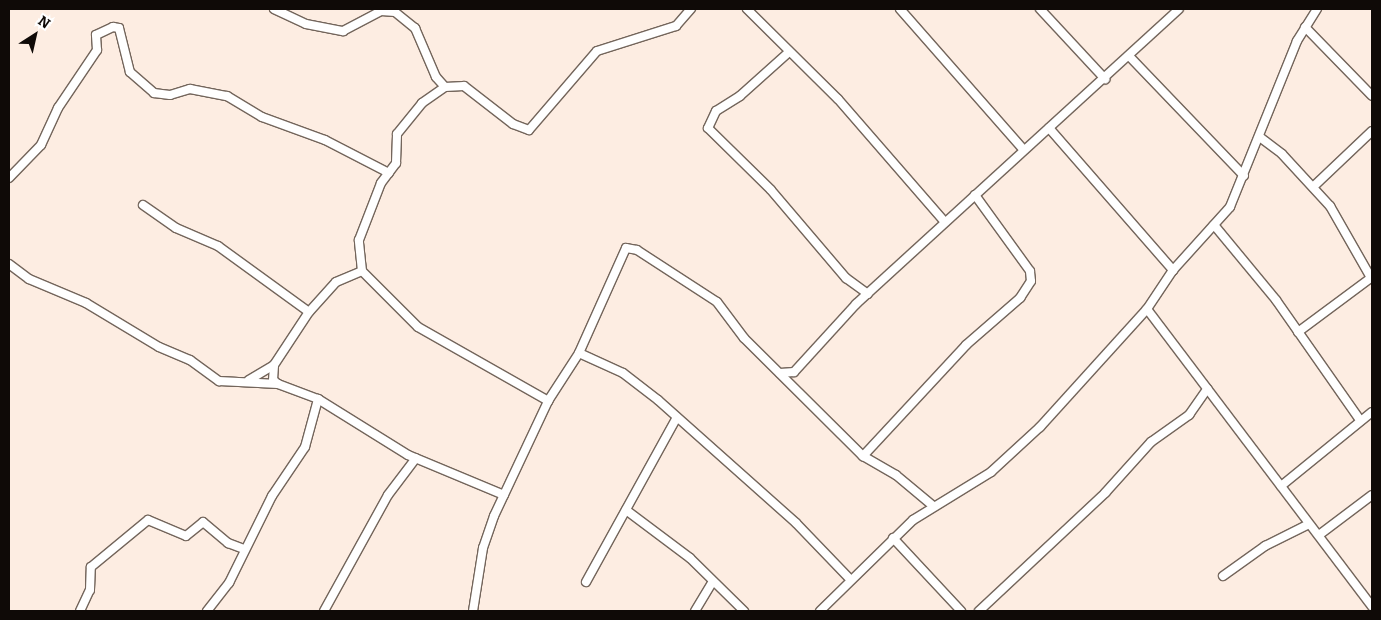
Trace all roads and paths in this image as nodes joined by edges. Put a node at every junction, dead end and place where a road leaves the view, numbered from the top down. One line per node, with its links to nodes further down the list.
1 (274, 9): 8 (street)
2 (691, 9): 13 (street)
3 (747, 9): 10 (street)
4 (900, 9): 18 (street)
5 (1040, 9): 12 (street)
6 (1179, 9): 11 (street)
7 (1318, 9): 9 (street)
8 (395, 10): 13 (street)
9 (1305, 28): 14 (street); 17 (street)
10 (789, 52): 25 (street); 31 (street)
11 (1129, 56): 12 (street); 20 (street)
12 (1105, 79): 15 (street)
13 (445, 87): 19 (street)
14 (1372, 96)
15 (1049, 128): 18 (street); 28 (street)
16 (1372, 131): 22 (street)
17 (1261, 138): 20 (street); 22 (street)
18 (1023, 149): 23 (street)
19 (389, 173): 21 (street); 29 (street)
20 (1244, 176): 26 (street)
21 (9, 178)
22 (1313, 187): 30 (street)
23 (975, 195): 25 (street); 48 (street)
24 (143, 205): 33 (street)
25 (945, 222): 31 (street)
26 (1214, 225): 28 (street); 34 (street)
27 (9, 264): 39 (street)
28 (1173, 270): 32 (street)
29 (362, 271): 33 (street); 44 (street)
30 (1372, 278): 34 (street)
31 (868, 294): 37 (street)
32 (1147, 310): 42 (street); 53 (street)
33 (309, 312): 36 (street)
34 (1298, 332): 47 (street)
35 (578, 353): 38 (street); 44 (street); 46 (street)
36 (274, 365): 39 (street); 40 (street)
37 (794, 372): 38 (street); 41 (street)
38 (780, 373): 41 (street)
39 (249, 380): 40 (street)
40 (278, 384): 43 (street)
41 (795, 388): 48 (street)
42 (1207, 389): 50 (street); 72 (street)
43 (318, 399): 49 (street); 58 (street)
44 (548, 401): 51 (street)
45 (1372, 412): 47 (street)
46 (676, 419): 54 (street); 60 (street)
47 (1360, 420): 50 (street)
48 (864, 456): 53 (street)
49 (416, 458): 51 (street); 66 (street)
50 (1280, 486): 55 (street)
51 (504, 495): 67 (street)
52 (1372, 496): 56 (street)
53 (932, 505): 57 (street)
54 (626, 510): 61 (street); 62 (street)
55 (1309, 524): 56 (street); 59 (street)
56 (1319, 535): 63 (street)
57 (893, 538): 60 (street); 71 (street)
58 (244, 549): 64 (street); 65 (street)
59 (1223, 576)
60 (849, 578): 70 (street)
61 (586, 582)
62 (712, 583): 68 (street); 69 (street)
63 (1372, 607)
64 (80, 611)
65 (207, 611)
66 (324, 611)
67 (474, 611)
68 (694, 611)
69 (744, 611)
70 (820, 611)
71 (962, 611)
72 (979, 611)

